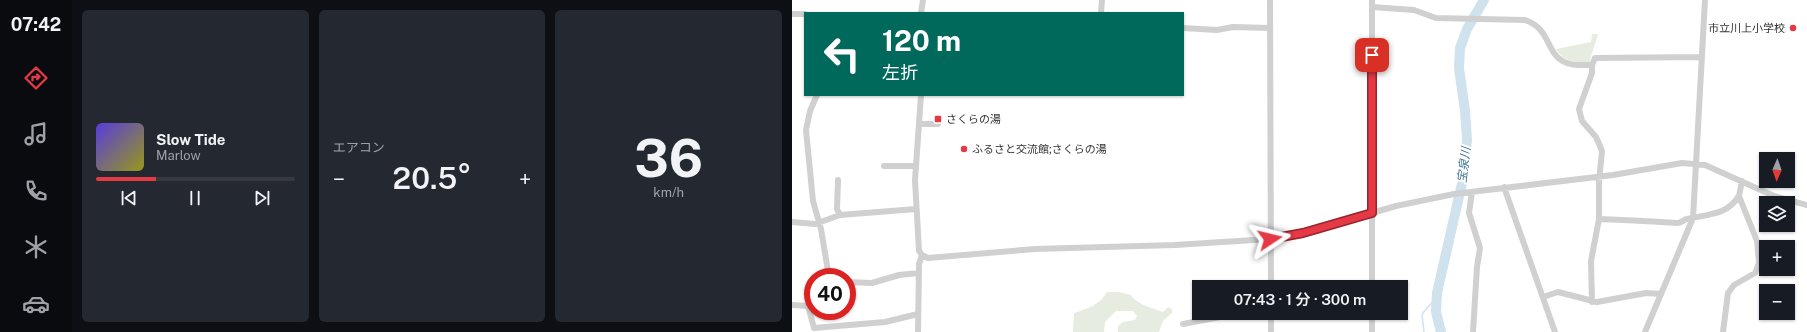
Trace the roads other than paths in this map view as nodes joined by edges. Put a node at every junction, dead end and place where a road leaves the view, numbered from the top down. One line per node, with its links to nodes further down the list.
1 (923, 0): 7 (street)
2 (1102, 0): 8 (street)
3 (1270, 0): 12 (street)
4 (1372, 0): 6 (street)
5 (1705, 0): 13 (street)
6 (1372, 7): 14 (street); 30 (street)
7 (921, 12)
8 (1101, 12)
9 (792, 14): 10 (street)
10 (804, 14)
11 (1184, 28): 12 (street)
12 (1269, 28): 36 (street)
13 (1702, 57): 14 (street); 19 (street)
14 (1592, 65): 22 (street)
15 (817, 96): 35 (street)
16 (920, 96): 17 (street)
17 (919, 124): 18 (street); 21 (street)
18 (938, 124)
19 (1697, 164): 22 (street); 24 (street); 32 (street)
20 (884, 166): 21 (street)
21 (915, 166): 29 (street)
22 (1600, 176): 25 (street); 33 (street)
23 (838, 180): 31 (street)
24 (1742, 181): 27 (street); 28 (street)
25 (1504, 187): 26 (street); 44 (street)
26 (1469, 192): 30 (street); 58 (street)
27 (1739, 196): 32 (street); 61 (street)
28 (1807, 205)
29 (916, 209): 31 (street); 37 (street)
30 (1372, 213): 36 (street); 41 (street)
31 (840, 215): 35 (street)
32 (1694, 218): 33 (street); 43 (street)
33 (1599, 219): 45 (street)
34 (792, 222): 35 (street)
35 (819, 223): 38 (street)
36 (1270, 239): 37 (street); 40 (street)
37 (922, 255): 39 (street)
38 (827, 268)
39 (919, 273): 42 (street); 48 (street)
40 (1271, 280)
41 (1372, 280)
42 (856, 282)
43 (1661, 294): 45 (street); 60 (street)
44 (1542, 297): 45 (street); 59 (street)
45 (1592, 302)
46 (792, 305): 47 (street)
47 (804, 305)
48 (918, 314): 54 (street); 55 (street)
49 (812, 320): 54 (street)
50 (1205, 320): 53 (street)
51 (1271, 320): 56 (street)
52 (1372, 320): 57 (street)
53 (1184, 324)
54 (813, 330)
55 (918, 332)
56 (1271, 332)
57 (1372, 332)
58 (1473, 332)
59 (1555, 332)
60 (1645, 332)
61 (1723, 332)

